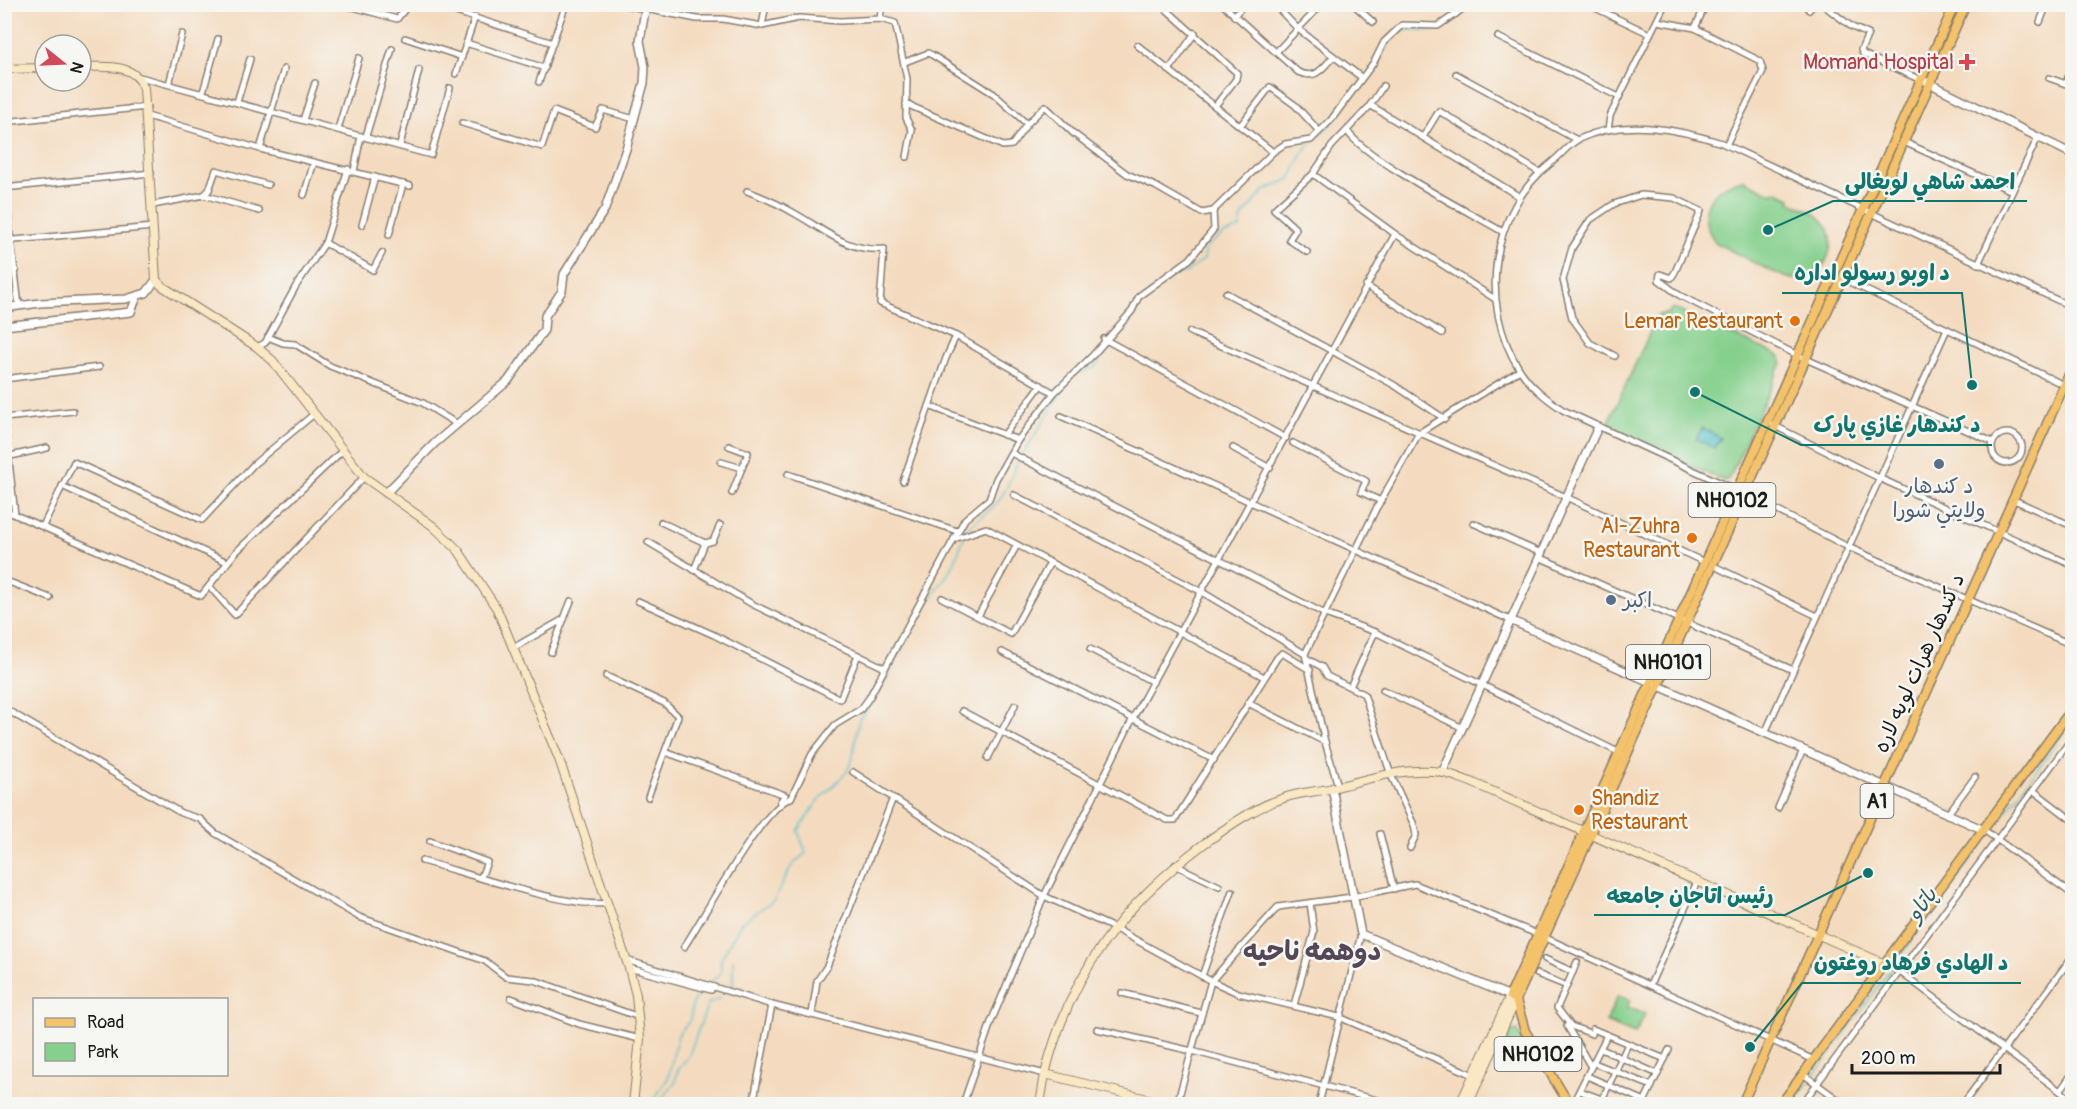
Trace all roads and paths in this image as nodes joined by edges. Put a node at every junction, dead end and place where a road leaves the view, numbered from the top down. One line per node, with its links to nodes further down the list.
1 (330, 4): 2 (street)
2 (409, 4)
3 (431, 4): 28 (street)
4 (566, 4): 42 (street)
5 (620, 4): 23 (street)
6 (765, 4): 33 (street)
7 (882, 4): 29 (street)
8 (1222, 4): 27 (street)
9 (1244, 4): 27 (street)
10 (1274, 4): 34 (street)
11 (1322, 4): 34 (street)
12 (1353, 4): 31 (street)
13 (1445, 4): 26 (street)
14 (1470, 4): 26 (street)
15 (1587, 4): 38 (street)
16 (1665, 4): 30 (street)
17 (1706, 4): 35 (street)
18 (1814, 4): 25 (street)
19 (1822, 4): 66 (street)
20 (1955, 4): 66 (main road, NH0102)
21 (1966, 4): 66 (main road, NH0102)
22 (2048, 4): 32 (street)
23 (645, 7): 33 (street); 80 (street)
24 (1166, 9): 36 (street)
25 (1809, 10)
26 (1456, 14): 63 (street)
27 (1234, 16): 46 (street)
28 (475, 17): 42 (street); 43 (street)
29 (880, 19): 33 (street); 51 (street)
30 (1657, 21): 35 (street); 38 (street)
31 (1373, 22)
32 (2040, 22)
33 (762, 26)
34 (1298, 28): 46 (street); 48 (street)
35 (1695, 28): 96 (street)
36 (1195, 33): 59 (street); 76 (street)
37 (182, 34): 68 (street)
38 (1650, 34): 72 (street)
39 (1498, 37): 72 (street)
40 (405, 38): 47 (street)
41 (218, 39): 71 (street)
42 (553, 43): 55 (street)
43 (466, 44): 47 (street); 55 (street)
44 (1137, 45): 59 (street)
45 (392, 49): 90 (street)
46 (1276, 52): 48 (street)
47 (462, 57): 60 (street)
48 (1333, 57): 63 (street)
49 (359, 58): 86 (street)
50 (250, 59): 73 (street)
51 (905, 62): 74 (street); 84 (street)
52 (2073, 65): 64 (street)
53 (93, 67): 62 (main road)
54 (33, 68): 56 (main road)
55 (545, 68): 65 (street)
56 (4, 69)
57 (284, 69): 78 (street)
58 (419, 70): 95 (street)
59 (1169, 70): 76 (street)
60 (456, 74)
61 (1456, 74): 93 (street)
62 (140, 77): 68 (street); 77 (main road)
63 (1361, 77): 88 (street)
64 (2049, 78)
65 (539, 82)
66 (1925, 82): 92 (street); 94 (main road, NH0102); 120 (main road, NH0102)
67 (315, 83): 81 (street)
68 (169, 84): 71 (street)
69 (1383, 86): 75 (street)
70 (450, 88): 95 (street)
71 (203, 92): 73 (street)
72 (1619, 98): 87 (street)
73 (237, 102): 78 (street)
74 (906, 104): 84 (street); 100 (street)
75 (1370, 105): 89 (street); 91 (street)
76 (1215, 106): 85 (street)
77 (147, 107): 79 (main road); 82 (street)
78 (270, 111): 81 (street); 97 (street)
79 (147, 116): 97 (street); 104 (main road)
80 (634, 119): 83 (street); 170 (street)
81 (303, 120): 86 (street)
82 (4, 122)
83 (462, 123)
84 (1027, 124): 119 (street)
85 (1240, 126): 88 (street); 98 (street)
86 (338, 129): 90 (street)
87 (1608, 130): 93 (street); 96 (street)
88 (1319, 131): 98 (street)
89 (1348, 132): 105 (street); 123 (street)
90 (364, 136): 95 (street); 102 (street)
91 (1422, 137): 103 (street); 116 (street)
92 (2038, 137): 99 (street); 113 (street)
93 (1577, 140): 103 (street)
94 (1904, 142): 113 (street); 120 (main road, NH0102)
95 (400, 145)
96 (1726, 145): 120 (street)
97 (260, 149): 101 (street)
98 (1273, 152): 119 (street)
99 (2073, 154)
100 (907, 157)
101 (314, 162): 102 (street); 115 (street)
102 (351, 170): 106 (street); 128 (street)
103 (1539, 172): 116 (street)
104 (151, 173): 111 (street); 117 (main road)
105 (1313, 174): 124 (street); 129 (street)
106 (375, 177): 108 (street); 121 (street)
107 (4, 178): 111 (street)
108 (403, 184): 110 (street); 125 (street)
109 (268, 185): 114 (street)
110 (410, 186)
111 (5, 188): 126 (street)
112 (747, 191): 147 (street)
113 (2012, 191): 131 (street)
114 (204, 195): 117 (street); 118 (street)
115 (304, 195)
116 (1520, 197): 123 (street)
117 (153, 205): 122 (main road)
118 (260, 211)
119 (1214, 211): 149 (street)
120 (1867, 211): 131 (street); 134 (main road, NH0102)
121 (362, 225)
122 (153, 227): 126 (street); 135 (main road)
123 (1503, 232): 139 (street)
124 (1395, 234): 136 (street); 139 (street)
125 (389, 235)
126 (12, 240): 127 (street); 132 (street)
127 (4, 241)
128 (325, 243): 130 (street); 148 (street)
129 (1307, 252)
130 (381, 253)
131 (1978, 264): 141 (street)
132 (16, 271): 133 (street); 140 (street)
133 (4, 273)
134 (1838, 277): 144 (street); 153 (main road, NH0102)
135 (156, 280): 138 (street); 150 (main road)
136 (1366, 286): 146 (street); 151 (street)
137 (1226, 293): 151 (street)
138 (137, 296): 140 (street); 143 (street)
139 (1496, 300): 156 (street)
140 (19, 306): 142 (street)
141 (2073, 307)
142 (4, 308)
143 (4, 326)
144 (1947, 329): 160 (street); 163 (street)
145 (1190, 332): 159 (street)
146 (1442, 333)
147 (956, 336): 158 (street); 162 (street)
148 (268, 337): 150 (street); 170 (street)
149 (1109, 342): 161 (street); 175 (street)
150 (257, 347): 165 (main road)
151 (1332, 350): 159 (street); 168 (street)
152 (1615, 356): 153 (street)
153 (1801, 357): 163 (street); 169 (main road, NH0102); 171 (main road, NH0102)
154 (99, 367): 157 (street)
155 (2073, 368): 160 (main road, د کندهار هرات لویه لاره)
156 (1520, 370): 168 (street); 172 (street)
157 (4, 379)
158 (1041, 384): 161 (street); 174 (street)
159 (1313, 385): 173 (street); 175 (street)
160 (2064, 385): 186 (main road, د کندهار هرات لویه لاره)
161 (1054, 393): 176 (street)
162 (929, 406): 174 (street); 193 (street)
163 (1912, 406): 177 (street); 192 (street)
164 (72, 411): 167 (street)
165 (314, 414): 182 (main road); 194 (street)
166 (1061, 416): 202 (street)
167 (5, 418): 185 (street)
168 (1445, 418): 173 (street)
169 (1766, 422): 171 (street); 195 (main road, NH0102)
170 (457, 424): 196 (street)
171 (1776, 426): 192 (street); 198 (main road, NH0102)
172 (1598, 427): 195 (street); 200 (street)
173 (1419, 433): 200 (street); 203 (street)
174 (1004, 435): 176 (street)
175 (1286, 438): 189 (street)
176 (1018, 440): 184 (street)
177 (1993, 442): 183 (street); 183 (street)
178 (1293, 443): 203 (street)
179 (729, 446): 188 (street)
180 (47, 448): 185 (street)
181 (1233, 448): 189 (street)
182 (343, 450): 191 (main road); 220 (street)
183 (2021, 453): 186 (street)
184 (1013, 454): 212 (street); 219 (street)
185 (6, 457): 205 (street)
186 (2031, 458): 201 (main road, د کندهار هرات لویه لاره)
187 (721, 462): 188 (street)
188 (742, 468): 197 (street)
189 (1270, 468): 202 (street)
190 (788, 474): 212 (street)
191 (364, 477): 196 (main road); 226 (street)
192 (1879, 478): 211 (street); 217 (street)
193 (903, 481)
194 (62, 486): 209 (street); 220 (street)
195 (1736, 490): 198 (street); 223 (main road, NH0102)
196 (386, 493): 242 (main road)
197 (732, 494)
198 (1745, 494): 217 (street); 223 (main road, NH0102)
199 (1014, 495): 227 (street)
200 (1566, 497): 218 (street); 223 (street)
201 (2012, 498): 210 (street); 211 (main road, د کندهار هرات لویه لاره / A1)
202 (1252, 501): 216 (street); 219 (street)
203 (1381, 501): 216 (street)
204 (4, 510): 205 (street)
205 (15, 515): 209 (street)
206 (661, 522): 214 (street)
207 (1473, 523): 218 (street)
208 (720, 525): 214 (street)
209 (43, 526): 226 (street)
210 (2073, 526)
211 (1997, 531): 222 (street); 228 (main road, د کندهار هرات لویه لاره / A1)
212 (956, 536): 215 (street); 248 (street)
213 (648, 542): 224 (street)
214 (705, 543): 224 (street)
215 (1017, 545): 221 (street); 234 (street)
216 (1357, 548): 233 (street); 237 (street)
217 (1848, 548): 228 (street); 235 (street)
218 (1540, 555): 237 (street); 238 (street)
219 (1220, 560): 227 (street); 233 (street)
220 (228, 562): 226 (street)
221 (1050, 563): 234 (street); 240 (street)
222 (2073, 565)
223 (1708, 566): 235 (street); 238 (main road, NH0101)
224 (694, 570): 246 (street)
225 (4, 580): 229 (street)
226 (210, 587)
227 (1202, 592): 240 (street); 247 (street)
228 (1967, 597): 241 (street); 279 (main road, د کندهار هرات لویه لاره / A1)
229 (50, 598)
230 (942, 598): 234 (street)
231 (638, 601): 246 (street)
232 (571, 602): 236 (street)
233 (1324, 614): 239 (street); 247 (street)
234 (978, 616)
235 (1817, 616): 250 (street)
236 (564, 619): 242 (street); 244 (street)
237 (1510, 620): 254 (street); 255 (street)
238 (1682, 621): 250 (street); 254 (main road)
239 (1375, 632): 255 (street); 256 (street)
240 (1180, 633): 252 (street); 253 (street)
241 (2073, 645)
242 (513, 648): 303 (main road)
243 (1090, 649): 253 (street)
244 (551, 652)
245 (1002, 652): 263 (street)
246 (858, 655): 248 (street)
247 (1306, 656): 249 (street); 256 (street)
248 (885, 668): 284 (street)
249 (1310, 670): 252 (street); 268 (street)
250 (1793, 670): 266 (street)
251 (606, 676): 270 (street)
252 (1264, 677): 258 (street)
253 (1153, 682): 263 (street)
254 (1654, 684): 266 (street); 271 (main road, NH0101)
255 (1482, 685): 264 (street); 271 (street)
256 (1350, 687): 276 (street)
257 (1383, 690): 264 (street)
258 (1248, 703): 268 (street); 273 (street)
259 (1015, 705): 265 (street)
260 (4, 708): 328 (street)
261 (2073, 709): 290 (main road)
262 (962, 711): 265 (street)
263 (1133, 718): 273 (street); 278 (street)
264 (1462, 728): 275 (street)
265 (1001, 732): 272 (street); 278 (street)
266 (1765, 733): 269 (street)
267 (2073, 738): 281 (street)
268 (1325, 742): 280 (street)
269 (1803, 750): 279 (street); 285 (street)
270 (666, 752): 282 (street); 284 (street)
271 (1622, 754): 288 (main road, NH0101)
272 (988, 758)
273 (1214, 760): 278 (street)
274 (853, 772): 283 (street)
275 (1442, 772): 276 (main road); 288 (main road)
276 (1391, 774): 280 (main road); 292 (street)
277 (1975, 777): 286 (street)
278 (1101, 785): 301 (street)
279 (1883, 786): 286 (street); 307 (main road, د کندهار هرات لویه لاره / A1)
280 (1335, 787): 294 (main road); 302 (street)
281 (2034, 791): 287 (street); 290 (street)
282 (648, 797)
283 (893, 798): 301 (street); 327 (street)
284 (780, 802): 309 (street)
285 (1778, 808)
286 (1947, 814): 290 (street)
287 (2073, 820)
288 (1586, 833): 296 (main road); 308 (main road)
289 (1380, 834): 298 (street)
290 (1991, 835): 300 (street); 314 (main road); 314 (street)
291 (430, 841): 295 (street)
292 (1410, 848)
293 (422, 861): 295 (street)
294 (1175, 865): 297 (street); 305 (main road)
295 (482, 877): 303 (street)
296 (1698, 882): 307 (main road); 319 (street)
297 (1219, 886)
298 (1394, 889): 302 (street); 308 (street)
299 (1233, 891): 317 (street)
300 (2073, 894)
301 (1044, 896): 305 (street); 340 (street)
302 (1352, 897): 304 (street); 306 (street)
303 (607, 903): 313 (main road)
304 (1310, 903): 318 (street); 325 (street)
305 (1114, 928): 317 (street); 346 (main road)
306 (1361, 934): 323 (street); 329 (street)
307 (1818, 935): 314 (main road); 334 (main road, د کندهار هرات لویه لاره / A1)
308 (1541, 936): 319 (street); 323 (main road)
309 (684, 947)
310 (2073, 957): 337 (street)
311 (1545, 959): 315 (street)
312 (1577, 962): 315 (street)
313 (628, 964): 324 (street); 328 (main road)
314 (1893, 968): 337 (street); 343 (main road); 352 (street)
315 (1573, 972): 320 (street)
316 (1537, 974): 320 (street)
317 (1202, 976): 318 (street)
318 (1211, 981): 325 (street); 326 (street)
319 (1650, 985): 334 (street)
320 (1567, 986): 332 (street)
321 (1122, 993): 326 (street)
322 (511, 998): 333 (street)
323 (1513, 998): 351 (main road); 360 (main road, NH0102)
324 (772, 1005): 327 (street); 364 (street)
325 (1294, 1005): 329 (street)
326 (1201, 1013): 339 (street)
327 (812, 1014): 340 (street)
328 (639, 1017): 333 (main road)
329 (1339, 1017): 351 (street); 353 (street)
330 (1567, 1026): 344 (street)
331 (1097, 1029): 339 (street)
332 (1607, 1035): 335 (street); 336 (street)
333 (640, 1039): 363 (main road)
334 (1771, 1040): 343 (street); 374 (main road, د کندهار هرات لویه لاره / A1)
335 (1628, 1044): 341 (street); 342 (street)
336 (1601, 1049): 341 (street); 344 (street)
337 (2004, 1049): 357 (street); 378 (street)
338 (1669, 1050): 342 (street)
339 (1192, 1051): 353 (street); 368 (street)
340 (979, 1057): 346 (street); 365 (street)
341 (1622, 1058): 345 (street); 347 (street)
342 (1665, 1059): 347 (street)
343 (1814, 1059): 349 (main road)
344 (1593, 1065): 345 (street); 350 (street)
345 (1616, 1071): 354 (street); 355 (street)
346 (1045, 1074): 366 (main road); 367 (main road)
347 (1658, 1074): 355 (street)
348 (2073, 1074): 357 (street)
349 (1805, 1075): 352 (street); 375 (main road)
350 (1587, 1076): 354 (street); 356 (street)
351 (1477, 1077): 371 (main road); 372 (main road)
352 (1816, 1083): 376 (street); 377 (street)
353 (1323, 1084): 369 (street); 370 (street)
354 (1609, 1085): 361 (street); 362 (street)
355 (1652, 1086): 362 (street)
356 (1580, 1091): 360 (street); 361 (street)
357 (2060, 1091): 358 (street)
358 (2066, 1096): 359 (street); 379 (street)
359 (2073, 1100)
360 (1572, 1102)
361 (1601, 1102): 373 (street)
362 (1644, 1103)
363 (633, 1104)
364 (753, 1104)
365 (963, 1104)
366 (1040, 1104)
367 (1168, 1104)
368 (1177, 1104)
369 (1319, 1104)
370 (1392, 1104)
371 (1460, 1104)
372 (1468, 1104)
373 (1615, 1104)
374 (1742, 1104)
375 (1781, 1104)
376 (1802, 1104)
377 (1844, 1104)
378 (1963, 1104)
379 (2060, 1104)

